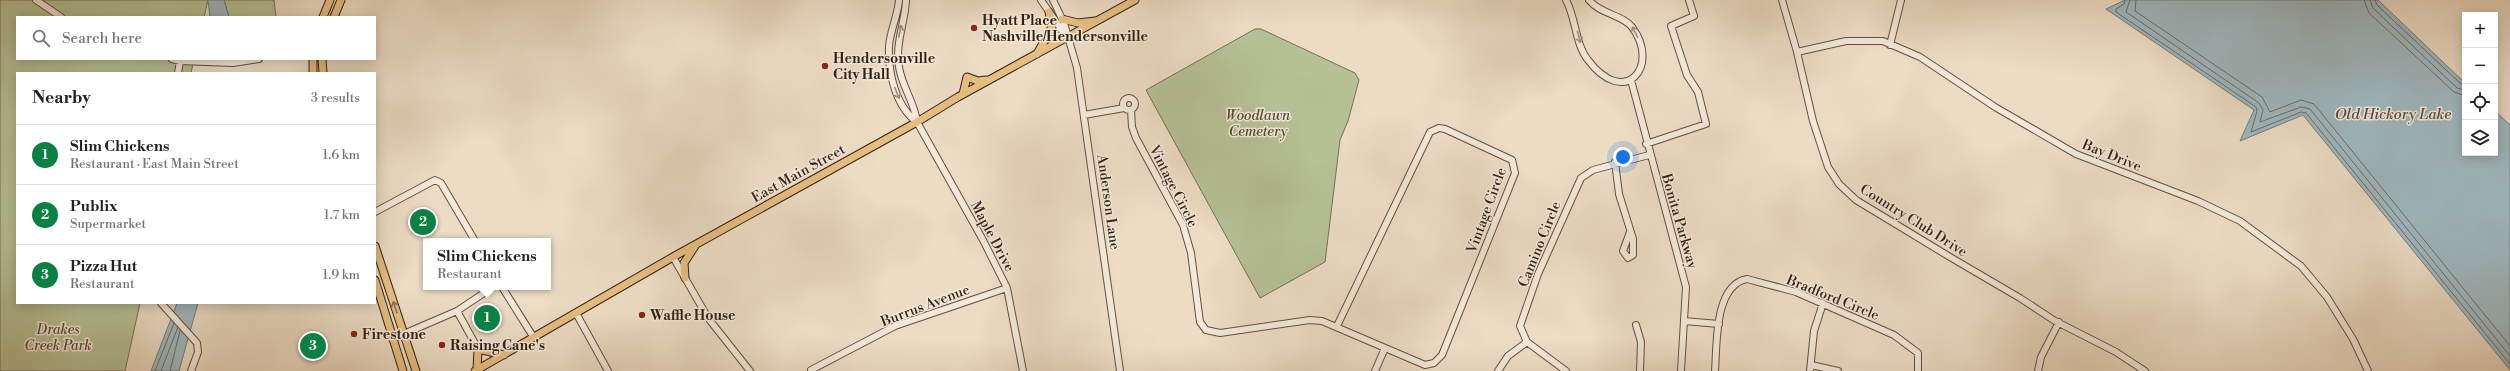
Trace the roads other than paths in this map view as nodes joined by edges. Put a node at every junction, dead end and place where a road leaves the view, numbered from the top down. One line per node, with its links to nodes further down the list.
1 (36, 0): 16 (street)
2 (330, 0): 17 (main road)
3 (341, 0): 18 (main road)
4 (1041, 0): 15 (street)
5 (1053, 0): 19 (street)
6 (1135, 0): 14 (main road, East Main Street)
7 (1566, 0): 36 (street, one-way to 36)
8 (1589, 0): 36 (street, one-way to 8)
9 (1689, 0): 42 (street)
10 (1782, 0): 25 (street, Country Club Drive)
11 (1902, 0): 22 (street)
12 (899, 1): 13 (street); 23 (street)
13 (906, 1): 24 (street, one-way to 13)
14 (1125, 3): 20 (main road, East Main Street)
15 (1049, 12): 21 (street); 26 (main road)
16 (59, 16)
17 (323, 16)
18 (334, 16)
19 (1062, 19): 20 (main road); 21 (street)
20 (1098, 21): 21 (main road, East Main Street)
21 (1067, 38): 26 (main road, East Main Street); 40 (street, Anderson Lane)
22 (1890, 45): 25 (street, Bay Drive); 94 (street, Bay Drive)
23 (889, 46): 24 (street); 41 (street, one-way to 41)
24 (897, 46): 41 (street)
25 (1797, 52): 63 (street, Country Club Drive)
26 (1037, 54): 35 (main road, East Main Street)
27 (176, 60): 31 (street)
28 (252, 60): 31 (street)
29 (313, 60): 33 (main road)
30 (322, 60): 34 (main road)
31 (180, 61): 32 (street)
32 (178, 72)
33 (313, 72)
34 (323, 72)
35 (991, 79): 37 (main road, East Main Street); 37 (main road)
36 (1631, 80): 42 (street, Bonita Parkway)
37 (963, 94): 41 (main road, East Main Street)
38 (1124, 108): 39 (street); 39 (street); 40 (street)
39 (1131, 110): 66 (street, Vintage Circle)
40 (1084, 115): 83 (street, Anderson Lane)
41 (917, 122): 48 (main road, East Main Street); 55 (street, Maple Drive)
42 (1646, 144): 43 (street, Bonita Parkway)
43 (1649, 155): 44 (street, Camino Circle); 62 (street, Bonita Parkway)
44 (1614, 162): 46 (street); 70 (street, Camino Circle)
45 (376, 211): 47 (street)
46 (1630, 232)
47 (473, 238)
48 (697, 244): 50 (main road, East Main Street); 52 (main road)
49 (376, 249): 51 (main road)
50 (673, 257): 52 (street); 61 (main road, East Main Street)
51 (385, 275): 53 (main road); 67 (main road, one-way to 51)
52 (685, 278): 81 (street)
53 (376, 280)
54 (376, 284): 69 (main road)
55 (1007, 288): 76 (street, Burrus Avenue); 82 (street, Maple Drive)
56 (488, 290): 60 (street)
57 (504, 290): 68 (street)
58 (162, 304): 77 (street)
59 (1823, 304): 64 (street, Bradford Circle); 74 (street); 91 (street, Bradford Circle)
60 (457, 311): 67 (street); 72 (street)
61 (576, 313): 68 (main road, East Main Street); 80 (street)
62 (1684, 321): 64 (street); 88 (street, Bonita Parkway)
63 (2059, 322): 92 (street); 93 (street, Country Club Drive)
64 (1719, 324): 89 (street, Bradford Circle)
65 (1636, 325): 87 (street)
66 (1337, 326): 71 (street, Vintage Circle); 71 (street, Vintage Circle)
67 (404, 336): 69 (street); 79 (main road)
68 (534, 338): 73 (main road, East Main Street)
69 (392, 340): 78 (main road)
70 (1527, 342): 85 (street); 86 (street)
71 (1385, 348): 84 (street)
72 (478, 349): 73 (main road); 75 (main road)
73 (504, 355): 75 (main road, East Main Street)
74 (1810, 368): 90 (street)
75 (476, 370)
76 (811, 370)
77 (191, 371)
78 (403, 371)
79 (416, 371)
80 (608, 371)
81 (750, 371)
82 (1022, 371)
83 (1120, 371)
84 (1375, 371)
85 (1498, 371)
86 (1566, 371)
87 (1640, 371)
88 (1681, 371)
89 (1715, 371)
90 (1838, 371)
91 (1918, 371)
92 (2038, 371)
93 (2145, 371)
94 (2368, 371)

